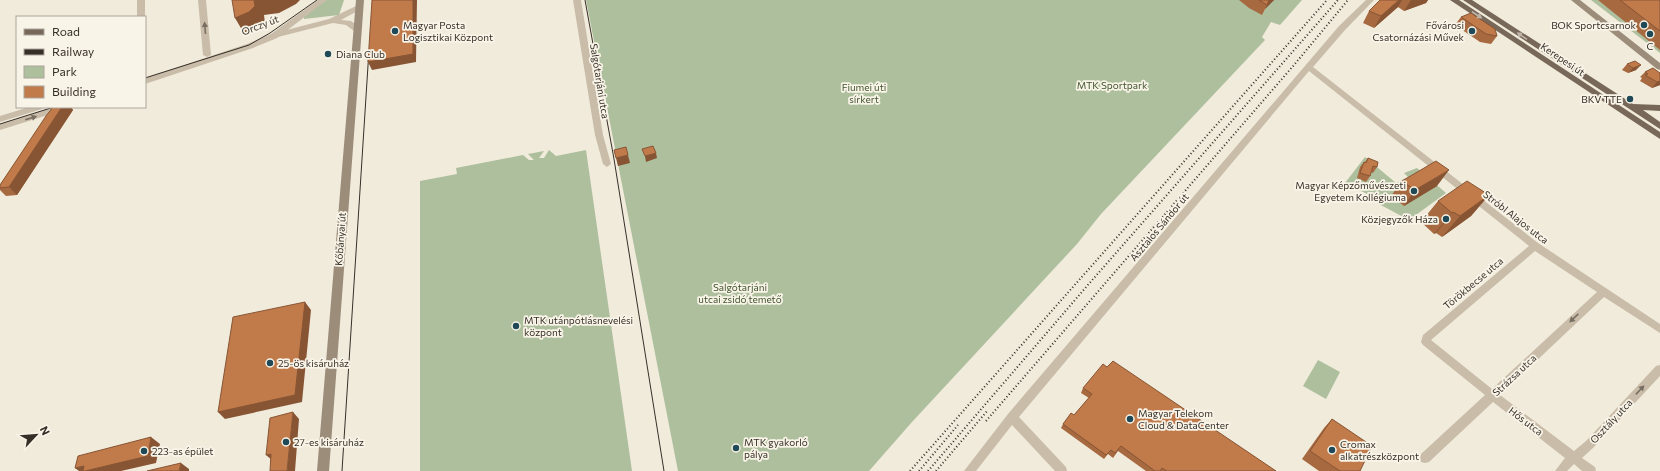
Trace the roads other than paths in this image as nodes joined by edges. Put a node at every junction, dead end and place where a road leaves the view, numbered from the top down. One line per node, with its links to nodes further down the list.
1 (141, 0): 10 (street)
2 (202, 0): 17 (street, one-way to 2)
3 (323, 0): 12 (street)
4 (577, 0): 34 (street, Salgótarjáni utca)
5 (1370, 0): 18 (street, Asztalos Sándor út)
6 (1454, 0): 27 (main road, Kerepesi út, one-way to 27)
7 (1467, 0): 22 (main road, Kerepesi út, one-way to 7)
8 (1575, 0): 19 (main road)
9 (359, 4): 11 (street); 14 (main road, Kőbányai út)
10 (141, 16)
11 (332, 21): 13 (street); 14 (street)
12 (286, 27): 13 (street); 15 (street); 16 (street, Orczy út); 17 (street, Orczy út)
13 (308, 27): 15 (street)
14 (357, 29): 44 (main road, Kőbányai út)
15 (294, 31): 16 (street)
16 (274, 36): 21 (street, Orczy út)
17 (207, 56): 20 (street, Orczy út)
18 (1309, 67): 35 (street, Stróbl Alajos utca); 41 (street, Asztalos Sándor út)
19 (1660, 67)
20 (146, 74)
21 (146, 81)
22 (1628, 105): 26 (main road); 30 (main road, Kerepesi út)
23 (36, 108): 28 (street)
24 (59, 108): 31 (street, one-way to 24)
25 (61, 108): 29 (street)
26 (1660, 108)
27 (1632, 118): 32 (main road); 33 (main road, Kerepesi út)
28 (0, 119)
29 (49, 121)
30 (1660, 126)
31 (0, 127)
32 (1660, 129)
33 (1660, 136)
34 (607, 164)
35 (1535, 246): 36 (street, Stróbl Alajos utca); 38 (street, Törökbecse utca)
36 (1603, 292): 37 (street, Stróbl Alajos utca); 40 (street, Strázsa utca, one-way to 40)
37 (1660, 329)
38 (1426, 338): 40 (street, Hős utca)
39 (1660, 369): 42 (street, Osztály utca, one-way to 39)
40 (1492, 395): 42 (street, Hős utca); 43 (street, Strázsa utca)
41 (1012, 417): 45 (street, Asztalos Sándor út); 46 (street)
42 (1573, 457): 47 (street, Osztály utca); 48 (street, Hős utca)
43 (1425, 458)
44 (323, 471)
45 (969, 471)
46 (1062, 471)
47 (1560, 471)
48 (1592, 471)

